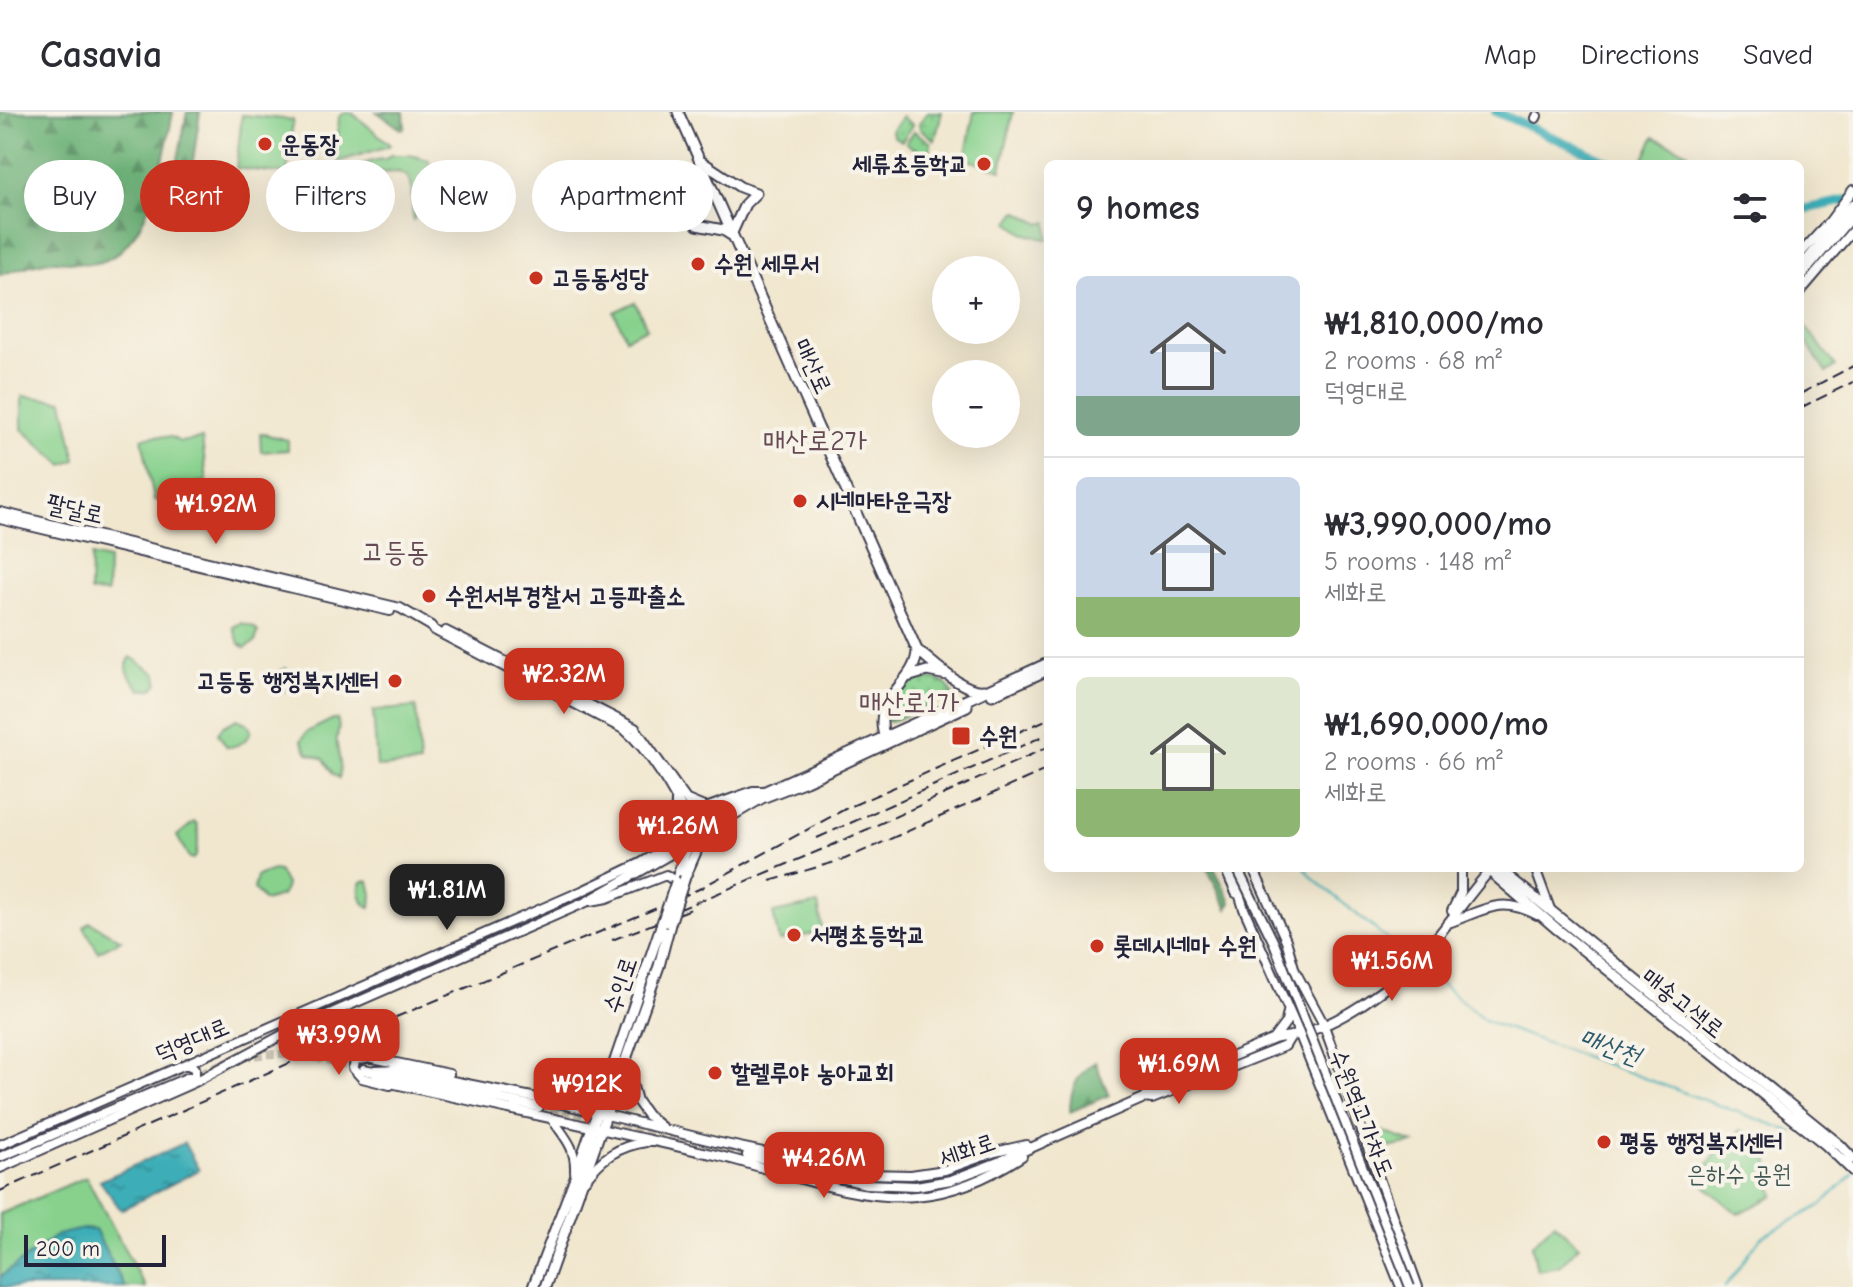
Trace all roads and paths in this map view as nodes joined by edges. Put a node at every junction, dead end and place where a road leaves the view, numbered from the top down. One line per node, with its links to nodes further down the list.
1 (678, 112): 2 (main road, 매산로)
2 (699, 160)
3 (713, 169): 10 (main road)
4 (1853, 190): 11 (main road)
5 (713, 193): 10 (main road, 매산로)
6 (1853, 203): 7 (main road)
7 (1847, 217): 12 (main road); 13 (main road)
8 (713, 228): 10 (main road)
9 (1853, 230): 14 (main road)
10 (731, 235): 19 (main road, 매산로)
11 (1804, 250)
12 (1804, 264)
13 (1804, 273)
14 (1804, 287)
15 (0, 512): 17 (main road, 팔달로)
16 (0, 519): 17 (main road, 팔달로)
17 (418, 618): 18 (main road, 팔달로)
18 (431, 626): 28 (main road, 팔달로); 29 (main road, 팔달로)
19 (917, 650): 22 (main road); 23 (main road)
20 (1044, 665): 24 (main road, 덕영대로)
21 (1044, 672): 25 (main road, 덕영대로)
22 (953, 678): 23 (main road); 24 (main road); 25 (main road)
23 (903, 680): 26 (main road)
24 (991, 689): 25 (main road, 덕영대로)
25 (969, 702): 26 (main road, 덕영대로)
26 (886, 740): 27 (main road, 덕영대로); 30 (main road, 덕영대로)
27 (764, 791): 29 (main road); 30 (main road, 덕영대로)
28 (675, 796): 30 (main road, 팔달로); 31 (main road)
29 (686, 800): 30 (main road, 팔달로)
30 (699, 836): 31 (main road, 덕영대로); 42 (main road, 수인로); 43 (main road, 덕영대로)
31 (662, 850): 57 (main road, 덕영대로)
32 (1227, 872): 44 (main road)
33 (1235, 872): 44 (main road)
34 (1236, 872): 81 (main road, 수원역고가차도, bridge)
35 (1252, 872): 49 (main road)
36 (1252, 872): 49 (main road)
37 (1461, 872): 46 (main road)
38 (1489, 872): 46 (main road, 세화로)
39 (1494, 872): 47 (main road, 매송고색로)
40 (1495, 872): 45 (main road, 매송고색로)
41 (1536, 872): 45 (main road)
42 (681, 880): 43 (main road); 48 (main road, 수인로, bridge)
43 (586, 902): 60 (main road, 덕영대로)
44 (1244, 909): 50 (main road)
45 (1550, 909): 74 (main road, 매송고색로)
46 (1447, 923): 47 (main road); 51 (main road, 세화로)
47 (1550, 923): 74 (main road, 매송고색로)
48 (666, 925): 56 (main road, 수인로); 58 (main road, 수인로)
49 (1295, 971): 51 (main road)
50 (1288, 1010): 52 (main road); 53 (main road)
51 (1323, 1023): 52 (main road, 세화로); 82 (main road)
52 (1295, 1035): 53 (main road, 세화로); 54 (main road); 55 (main road)
53 (1274, 1039): 61 (main road, 세화로)
54 (1285, 1046): 55 (main road); 61 (main road, 세화로)
55 (1307, 1054): 80 (main road)
56 (626, 1062): 65 (main road, 수인로); 68 (main road)
57 (186, 1064): 60 (main road); 71 (main road, 덕영대로)
58 (614, 1065): 62 (main road); 65 (main road, 수인로)
59 (368, 1071): 62 (main road); 63 (main road); 66 (main road)
60 (192, 1079): 73 (main road, 덕영대로); 75 (main road, 덕영대로)
61 (1144, 1098): 69 (main road, 세화로)
62 (557, 1103): 64 (main road); 66 (main road)
63 (539, 1107)
64 (572, 1107): 65 (main road); 66 (main road)
65 (602, 1114): 67 (main road, 수인로); 68 (main road)
66 (552, 1119): 67 (main road); 77 (main road)
67 (597, 1130): 70 (main road); 77 (main road, 수인로)
68 (665, 1130): 69 (main road)
69 (1042, 1141): 70 (main road); 72 (main road, 세화로)
70 (661, 1143): 77 (main road)
71 (0, 1145)
72 (747, 1155)
73 (0, 1157)
74 (1848, 1158): 76 (main road, 매송고색로)
75 (0, 1168)
76 (1853, 1171)
77 (579, 1180): 78 (main road, 수인로); 79 (main road, 수인로)
78 (533, 1287)
79 (545, 1287)
80 (1401, 1287)
81 (1410, 1287)
82 (1418, 1287)

